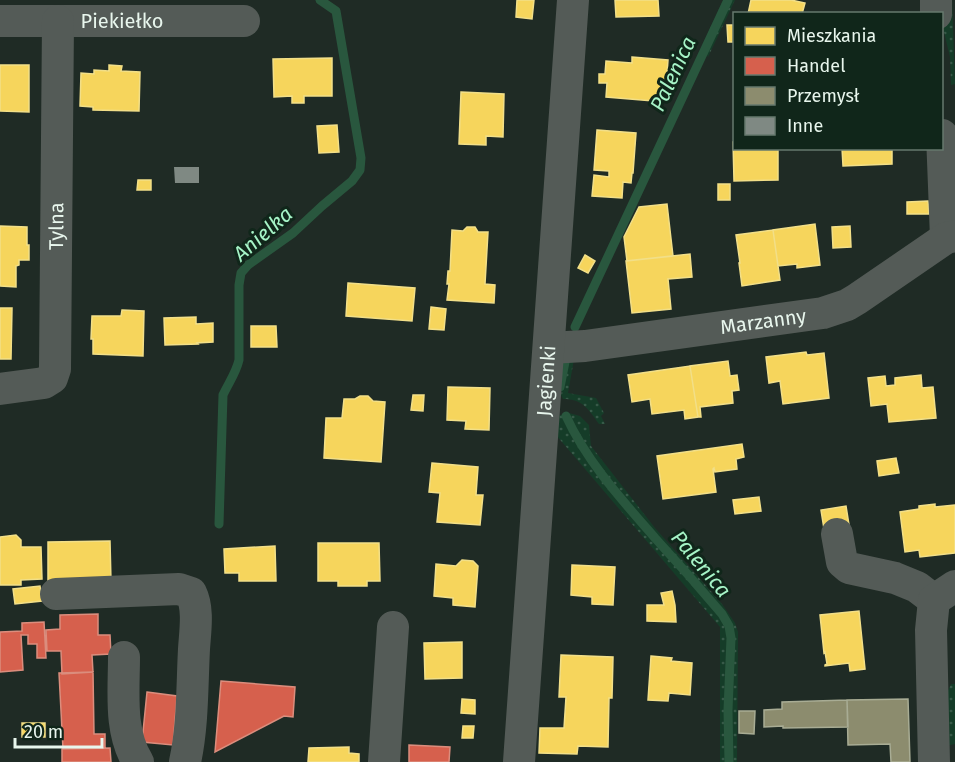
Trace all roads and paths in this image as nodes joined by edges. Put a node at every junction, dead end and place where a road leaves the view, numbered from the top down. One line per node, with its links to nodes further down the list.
1 (573, 0): 7 (street, Jagienki)
2 (0, 21): 3 (street, Piekiełko)
3 (58, 21): 4 (street, Piekiełko); 8 (street, Tylna)
4 (244, 21)
5 (943, 148): 6 (street)
6 (950, 237): 7 (street, Marzanny)
7 (549, 348): 17 (street, Jagienki)
8 (0, 389)
9 (837, 534): 10 (street)
10 (944, 593): 18 (street)
11 (56, 594): 15 (street)
12 (393, 627): 16 (street)
13 (124, 657): 14 (street)
14 (138, 762)
15 (184, 762)
16 (384, 762)
17 (519, 762)
18 (934, 762)

